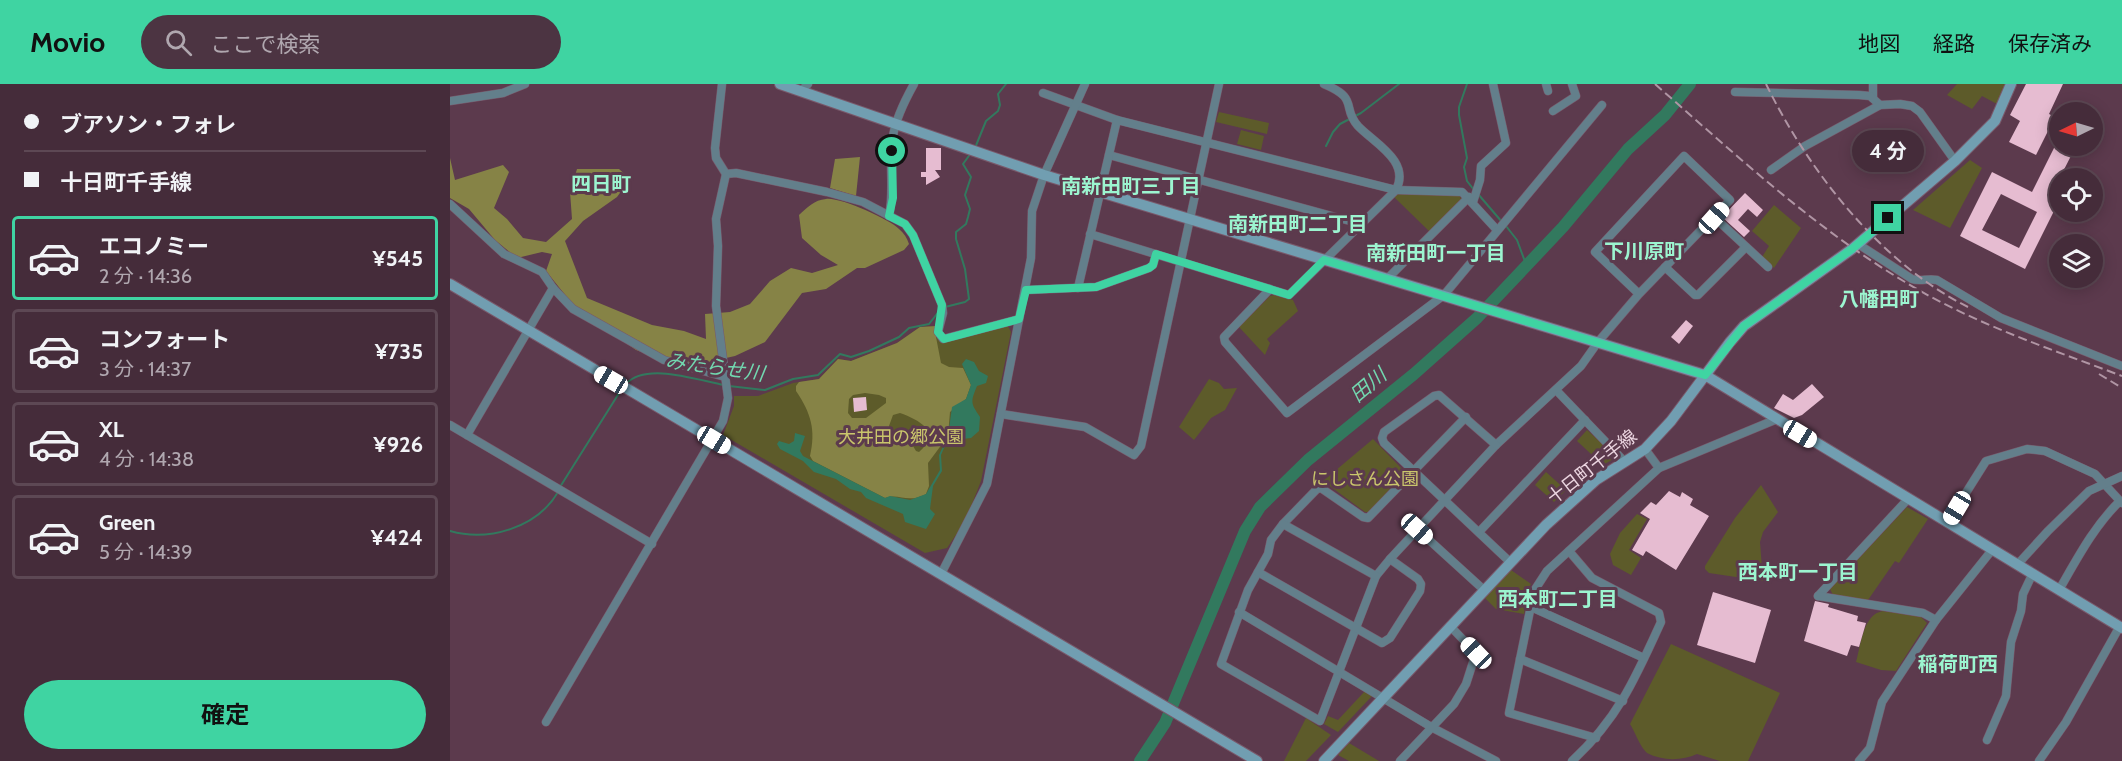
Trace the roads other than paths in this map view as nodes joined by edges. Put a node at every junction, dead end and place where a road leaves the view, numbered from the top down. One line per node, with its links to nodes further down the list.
1 (525, 84): 12 (street)
2 (722, 84): 28 (street)
3 (780, 84): 13 (street)
4 (914, 84): 23 (street)
5 (1085, 84): 20 (street)
6 (1219, 84): 24 (street)
7 (1324, 84): 31 (street)
8 (1493, 84): 33 (street)
9 (1572, 84): 21 (street)
10 (1873, 84): 16 (street)
11 (2011, 84): 26 (street, 十日町千手線)
12 (513, 86): 17 (street)
13 (804, 88): 23 (street)
14 (1735, 92): 16 (street)
15 (1043, 93): 20 (street)
16 (1873, 98): 19 (street)
17 (450, 100)
18 (1602, 105): 39 (street)
19 (1880, 105): 26 (street); 27 (street)
20 (1076, 106): 22 (street); 29 (street)
21 (1553, 111)
22 (1117, 120): 24 (street); 25 (street)
23 (896, 125): 29 (street); 35 (street)
24 (1208, 142): 30 (street); 31 (street)
25 (1109, 155): 30 (street); 32 (street)
26 (1955, 161): 41 (street, 十日町千手線)
27 (1771, 170)
28 (726, 174): 35 (street); 61 (street)
29 (1044, 175): 32 (street); 53 (street)
30 (1200, 179): 37 (street); 38 (street)
31 (1395, 190): 33 (street); 38 (street)
32 (1100, 192): 37 (street); 40 (street)
33 (1472, 199): 39 (street); 48 (street)
34 (450, 204): 50 (street)
35 (889, 216): 56 (street)
36 (1714, 218): 42 (street); 46 (street); 54 (street)
37 (1191, 219): 44 (street); 45 (street)
38 (1361, 224): 44 (street)
39 (1497, 230): 55 (street)
40 (1090, 234): 43 (street); 51 (street)
41 (1858, 244): 59 (street); 60 (street, 十日町千手線)
42 (1746, 247): 46 (street); 47 (street)
43 (1156, 254): 45 (street); 51 (street)
44 (1324, 260): 48 (street); 52 (street)
45 (1181, 262): 52 (street); 63 (street)
46 (1665, 267): 54 (street)
47 (1768, 267)
48 (1387, 279): 55 (street)
49 (450, 284): 57 (street)
50 (553, 288): 57 (street); 61 (street)
51 (1078, 288): 53 (street)
52 (1270, 289): 55 (street)
53 (1026, 290): 56 (street)
54 (1639, 294): 58 (street)
55 (1444, 295): 58 (street)
56 (1019, 319): 63 (street)
57 (528, 332): 68 (street); 69 (street)
58 (1598, 342): 60 (street); 62 (street)
59 (2122, 366)
60 (1705, 375): 65 (street); 71 (street, 十日町千手線)
61 (725, 377): 69 (street)
62 (1556, 390): 66 (street); 70 (street)
63 (1000, 414): 91 (street)
64 (1466, 417): 70 (street); 74 (street); 74 (street)
65 (1777, 419): 73 (street); 77 (street)
66 (1585, 420): 72 (street); 83 (street)
67 (450, 425): 68 (street)
68 (467, 435): 84 (street)
69 (714, 440): 84 (street); 91 (street)
70 (1496, 445): 78 (street)
71 (1645, 448): 72 (street, 十日町千手線); 73 (street)
72 (1625, 462): 88 (street, 十日町千手線)
73 (1659, 468): 86 (street)
74 (1414, 471): 78 (street); 80 (street)
75 (2122, 476): 76 (street)
76 (2105, 485): 79 (street); 81 (street); 89 (street)
77 (1908, 499): 81 (street); 98 (street)
78 (1445, 500): 82 (street); 83 (street)
79 (2121, 502): 95 (street)
80 (1283, 524): 90 (street); 93 (street)
81 (1947, 524): 85 (street)
82 (1417, 529): 87 (street); 94 (street)
83 (1479, 532): 88 (street)
84 (652, 544): 107 (street)
85 (1992, 550): 89 (street); 98 (street)
86 (1569, 551): 96 (street); 102 (street)
87 (1390, 559): 93 (street); 101 (street)
88 (1510, 562): 94 (street, 十日町千手線)
89 (2017, 565): 92 (street)
90 (1258, 572): 97 (street); 101 (street)
91 (941, 574): 111 (street)
92 (2032, 574): 95 (street); 110 (street)
93 (1376, 576): 101 (street)
94 (1484, 590): 100 (street, 十日町千手線)
95 (2059, 590): 99 (street)
96 (1531, 606): 102 (street); 103 (street)
97 (1239, 612): 104 (street); 104 (street)
98 (1936, 620): 116 (street)
99 (2121, 625): 117 (street)
100 (1450, 627): 105 (street, 十日町千手線); 108 (street)
101 (1356, 629): 104 (street)
102 (1644, 658): 106 (street)
103 (1520, 659): 106 (street); 109 (street)
104 (1340, 672): 105 (street)
105 (1384, 698): 108 (street); 112 (street, 十日町千手線)
106 (1623, 702): 109 (street)
107 (546, 722)
108 (1433, 728): 113 (street); 114 (street)
109 (1596, 738): 115 (street)
110 (1987, 740)
111 (1257, 761)
112 (1324, 761)
113 (1400, 761)
114 (1496, 761)
115 (1572, 761)
116 (1859, 761)
117 (2039, 761)

